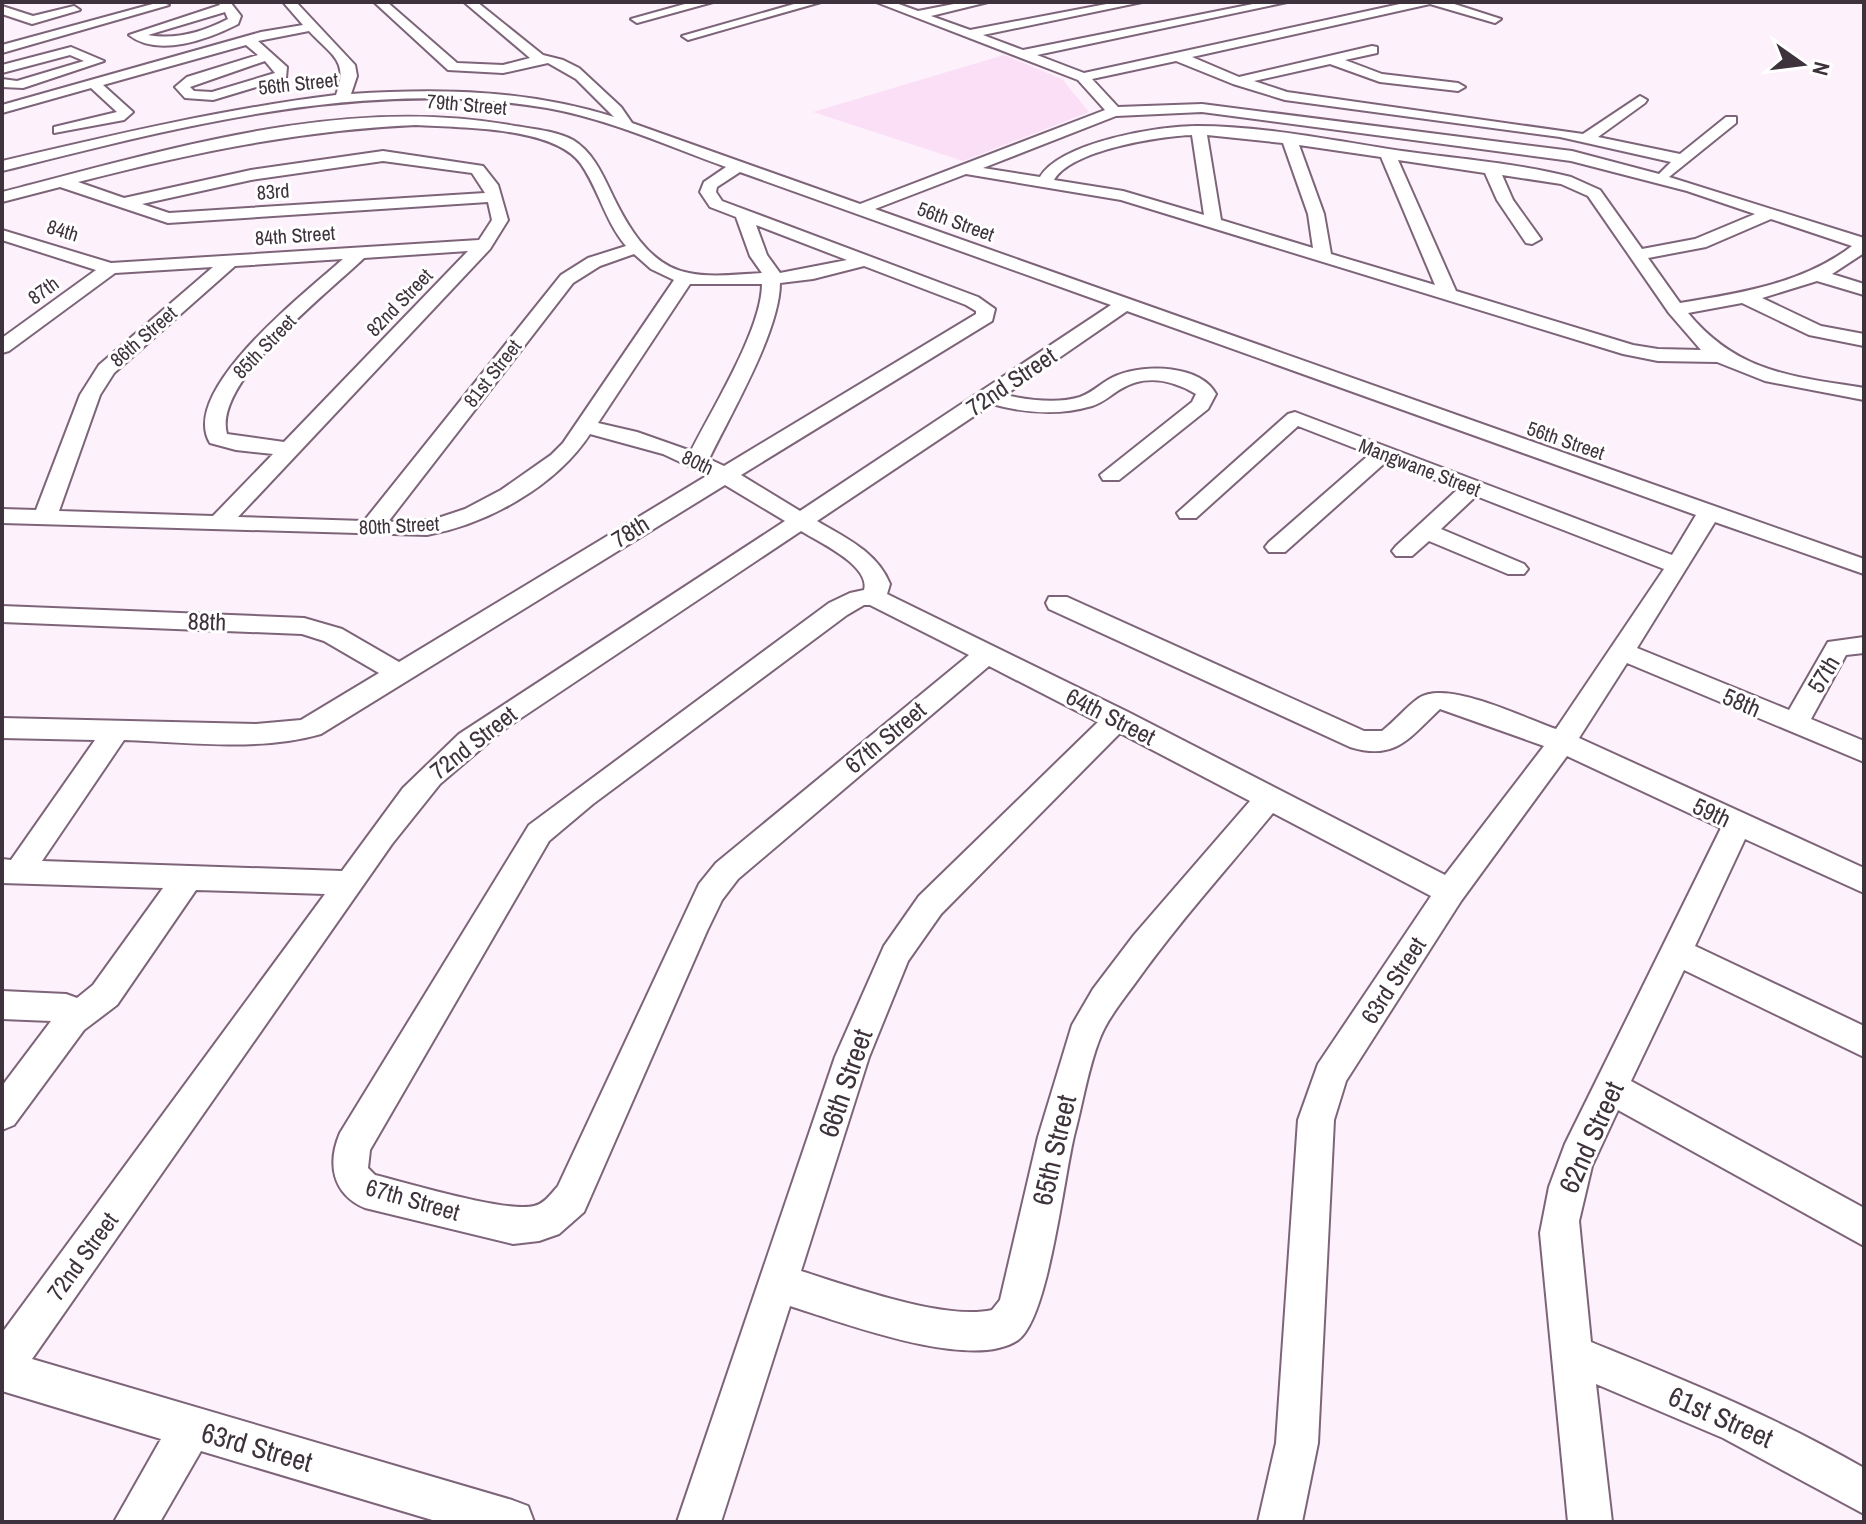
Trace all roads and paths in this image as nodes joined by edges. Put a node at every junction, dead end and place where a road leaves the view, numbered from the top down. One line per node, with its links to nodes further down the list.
1 (168, 2): 23 (street)
2 (289, 2): 19 (street)
3 (380, 2): 28 (street)
4 (470, 2): 28 (street)
5 (707, 2): 17 (street)
6 (815, 2): 21 (street)
7 (882, 2): 16 (street)
8 (982, 2): 16 (street)
9 (1136, 2): 20 (street)
10 (1281, 2): 25 (street)
11 (1426, 2): 27 (street)
12 (1435, 2): 18 (street)
13 (226, 4): 13 (street)
14 (90, 6): 15 (street)
15 (2, 10)
16 (918, 15): 20 (street)
17 (637, 19)
18 (1495, 19)
19 (312, 27): 22 (street); 36 (street)
20 (969, 34): 25 (street)
21 (688, 36)
22 (248, 40): 26 (street); 34 (street)
23 (2, 49)
24 (1372, 50): 29 (street)
25 (1023, 54): 31 (street)
26 (267, 56): 26 (street)
27 (1177, 56): 31 (street); 32 (street)
28 (539, 58): 42 (street)
29 (1332, 60): 32 (street); 35 (street)
30 (2, 69): 33 (street)
31 (1083, 77): 39 (street)
32 (1238, 81): 44 (street)
33 (2, 83)
34 (94, 84): 40 (street); 40 (street)
35 (1458, 87)
36 (342, 99): 42 (street, 56th Street); 47 (street, 56th Street)
37 (1640, 100): 44 (street)
38 (2, 109): 40 (street)
39 (1114, 112): 53 (street); 54 (street)
40 (48, 115): 47 (street)
41 (1731, 120): 49 (street)
42 (626, 126): 51 (street, 56th Street)
43 (1199, 130): 46 (street); 56 (street); 63 (street)
44 (1588, 137): 49 (street)
45 (396, 139): 55 (street, 79th Street); 58 (street); 59 (street); 68 (street, 79th Street)
46 (1289, 139): 48 (street); 71 (street)
47 (65, 151): 50 (street, 56th Street)
48 (1387, 153): 52 (street); 79 (street)
49 (1680, 159): 54 (street)
50 (4, 164)
51 (738, 166): 60 (street, 56th Street); 61 (street, 78th)
52 (1491, 168): 65 (street); 70 (street)
53 (961, 169): 56 (street); 60 (street)
54 (1661, 178): 62 (street)
55 (61, 182): 57 (street, 79th Street); 59 (street, 83rd)
56 (1045, 182): 63 (street)
57 (2, 197)
58 (494, 197): 59 (street, 83rd); 66 (street, 82nd Street)
59 (122, 203)
60 (858, 210): 81 (street, 56th Street)
61 (743, 213): 72 (street, 78th); 77 (street)
62 (1769, 214): 67 (street); 70 (street)
63 (1213, 223): 71 (street)
64 (2, 235): 74 (street, 84th)
65 (1532, 239)
66 (484, 245): 69 (street, 84th Street); 89 (street, 82nd Street)
67 (1864, 245): 75 (street)
68 (636, 248): 76 (street, 79th Street); 101 (street, 81st Street)
69 (360, 252): 73 (street, 84th Street); 89 (street, 85th Street)
70 (1639, 255): 82 (street)
71 (1323, 257): 79 (street)
72 (864, 260): 77 (street); 92 (street, 78th)
73 (230, 261): 74 (street, 84th Street); 98 (street, 86th Street)
74 (110, 268): 84 (street, 87th)
75 (1820, 276): 78 (street); 80 (street)
76 (684, 278): 77 (street); 88 (street, 80th Street)
77 (771, 280): 91 (street)
78 (1864, 290)
79 (1448, 294): 85 (street)
80 (1742, 296): 82 (street); 83 (street)
81 (1124, 304): 86 (street, 72nd Street); 95 (street, 56th Street)
82 (1677, 309): 85 (street)
83 (1864, 340)
84 (2, 347)
85 (1720, 356): 87 (street)
86 (989, 397): 93 (street); 99 (street, 72nd Street)
87 (1862, 400)
88 (587, 427): 91 (street, 80th); 101 (street, 80th Street)
89 (290, 449): 100 (street, 82nd Street)
90 (1384, 453): 94 (street, Mangwane Street); 96 (street, Mangwane Street); 103 (street)
91 (697, 461): 92 (street, 80th)
92 (723, 474): 99 (street, 80th); 114 (street, 78th)
93 (1111, 475)
94 (1473, 487): 102 (street); 105 (street, Mangwane Street)
95 (1709, 512): 105 (street, 63rd Street); 106 (street, 56th Street)
96 (1188, 513)
97 (2, 516): 98 (street, 80th Street)
98 (45, 517): 100 (street, 80th Street)
99 (800, 519): 108 (street); 126 (street, 72nd Street)
100 (220, 522): 101 (street, 80th Street)
101 (371, 528)
102 (1424, 530): 104 (street); 107 (street)
103 (1277, 547)
104 (1404, 551)
105 (1678, 566): 112 (street, 63rd Street)
106 (1864, 567)
107 (1516, 569)
108 (874, 597): 113 (street, 64th Street); 113 (street, 67th Street)
109 (1058, 603): 119 (street, 59th)
110 (3, 616): 114 (street, 88th)
111 (1864, 645): 116 (street, 57th)
112 (1621, 651): 116 (street, 58th); 119 (street, 63rd Street)
113 (987, 654): 115 (street, 64th Street)
114 (400, 674): 118 (street, 78th)
115 (1118, 719): 121 (street, 64th Street); 135 (street, 66th Street)
116 (1795, 724): 120 (street, 58th)
117 (2, 728): 118 (street, 78th)
118 (115, 732): 123 (street)
119 (1562, 742): 122 (street, 59th); 127 (street, 63rd Street)
120 (1864, 752)
121 (1270, 797): 127 (street, 64th Street); 135 (street, 65th Street)
122 (1738, 824): 125 (street, 59th); 128 (street, 62nd Street)
123 (11, 871): 124 (street)
124 (188, 877): 126 (street); 130 (street)
125 (1864, 881)
126 (350, 883): 137 (street, 72nd Street)
127 (1450, 892): 143 (street, 63rd Street)
128 (1678, 952): 131 (street); 132 (street, 62nd Street)
129 (2, 1005): 130 (street)
130 (72, 1020): 133 (street)
131 (1864, 1042)
132 (1611, 1088): 134 (street); 136 (street, 62nd Street)
133 (2, 1114)
134 (1864, 1228)
135 (777, 1283): 142 (street, 66th Street)
136 (1572, 1354): 139 (street, 61st Street); 144 (street, 62nd Street)
137 (2, 1369): 138 (street, 63rd Street)
138 (191, 1428): 140 (street); 141 (street, 63rd Street)
139 (1864, 1492)
140 (136, 1522)
141 (512, 1522)
142 (699, 1522)
143 (1280, 1522)
144 (1590, 1522)

